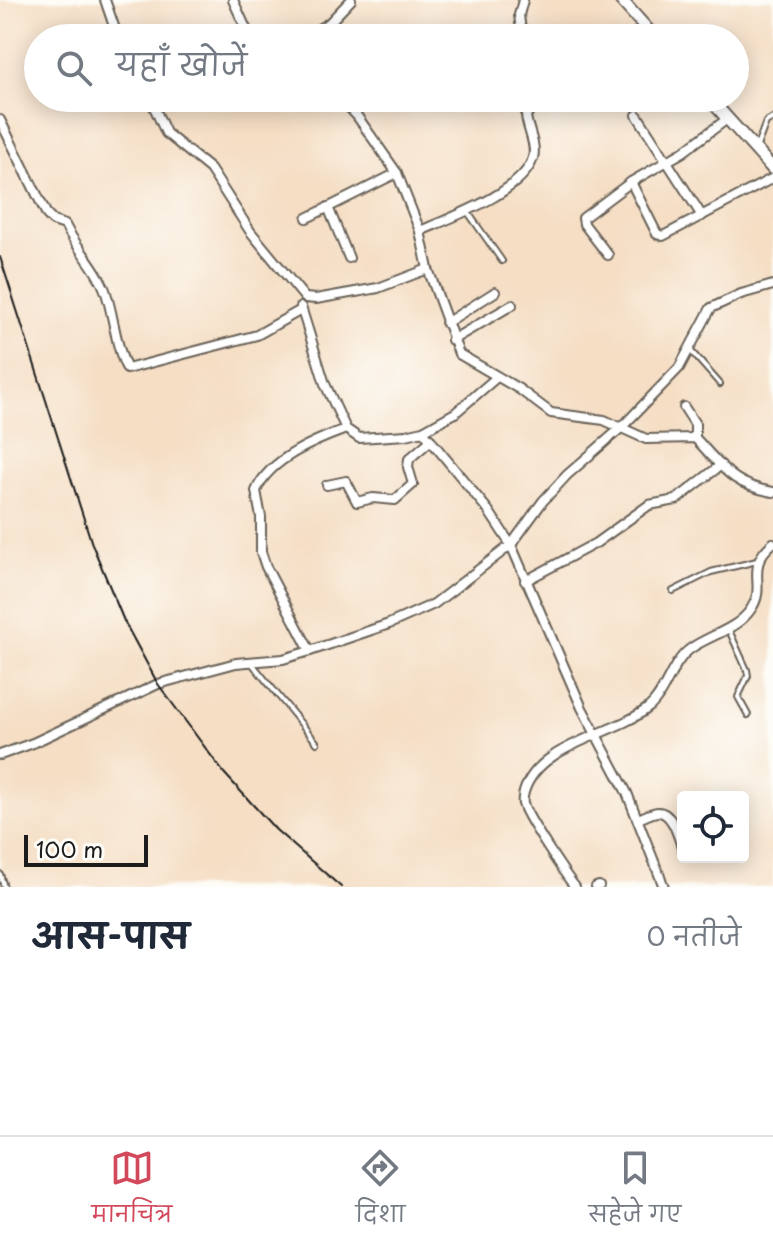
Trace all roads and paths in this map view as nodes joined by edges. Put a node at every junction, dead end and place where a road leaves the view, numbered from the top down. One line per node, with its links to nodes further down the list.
1 (105, 0): 6 (street)
2 (233, 0): 7 (street)
3 (351, 0): 8 (street)
4 (523, 0): 9 (street)
5 (629, 3): 10 (street)
6 (113, 24)
7 (242, 24)
8 (327, 24)
9 (520, 24)
10 (644, 24)
11 (158, 112): 36 (street)
12 (353, 112): 22 (street)
13 (530, 112): 26 (street)
14 (721, 112): 17 (street)
15 (637, 115): 20 (street)
16 (773, 118): 19 (lane)
17 (727, 119): 19 (street); 20 (street)
18 (0, 120): 38 (street)
19 (756, 148): 21 (street)
20 (669, 162): 24 (street); 27 (street)
21 (773, 169)
22 (397, 173): 25 (street); 29 (street)
23 (773, 178): 27 (street)
24 (631, 182): 27 (street); 30 (street)
25 (328, 207): 28 (street); 31 (street)
26 (467, 211): 29 (street); 32 (lane)
27 (702, 216)
28 (307, 218)
29 (420, 231): 33 (street)
30 (608, 255)
31 (349, 258)
32 (502, 261)
33 (428, 269): 36 (street); 39 (street)
34 (773, 285): 41 (street)
35 (495, 292): 39 (street)
36 (302, 296): 38 (street)
37 (512, 305): 40 (street)
38 (301, 310): 46 (street)
39 (446, 323): 40 (street)
40 (452, 340): 42 (street)
41 (689, 349): 43 (lane); 45 (street)
42 (497, 377): 45 (street); 47 (street)
43 (720, 384)
44 (684, 407): 48 (street)
45 (622, 427): 48 (street); 54 (street)
46 (346, 429): 47 (street); 59 (street)
47 (423, 431): 49 (street)
48 (695, 438): 50 (street)
49 (431, 440): 51 (street); 54 (street)
50 (721, 465): 52 (street); 56 (street)
51 (327, 485)
52 (773, 492)
53 (773, 543): 55 (street)
54 (511, 545): 56 (street); 59 (street)
55 (757, 561): 57 (lane); 58 (street)
56 (525, 581): 62 (street)
57 (673, 591)
58 (728, 628): 61 (lane); 62 (street)
59 (310, 651): 60 (street)
60 (250, 661): 63 (lane); 64 (street)
61 (748, 715)
62 (595, 734): 65 (street); 69 (street)
63 (317, 743)
64 (0, 755)
65 (638, 819): 66 (street); 70 (street)
66 (677, 836)
67 (0, 874): 68 (lane)
68 (4, 887)
69 (575, 887)
70 (664, 887)

